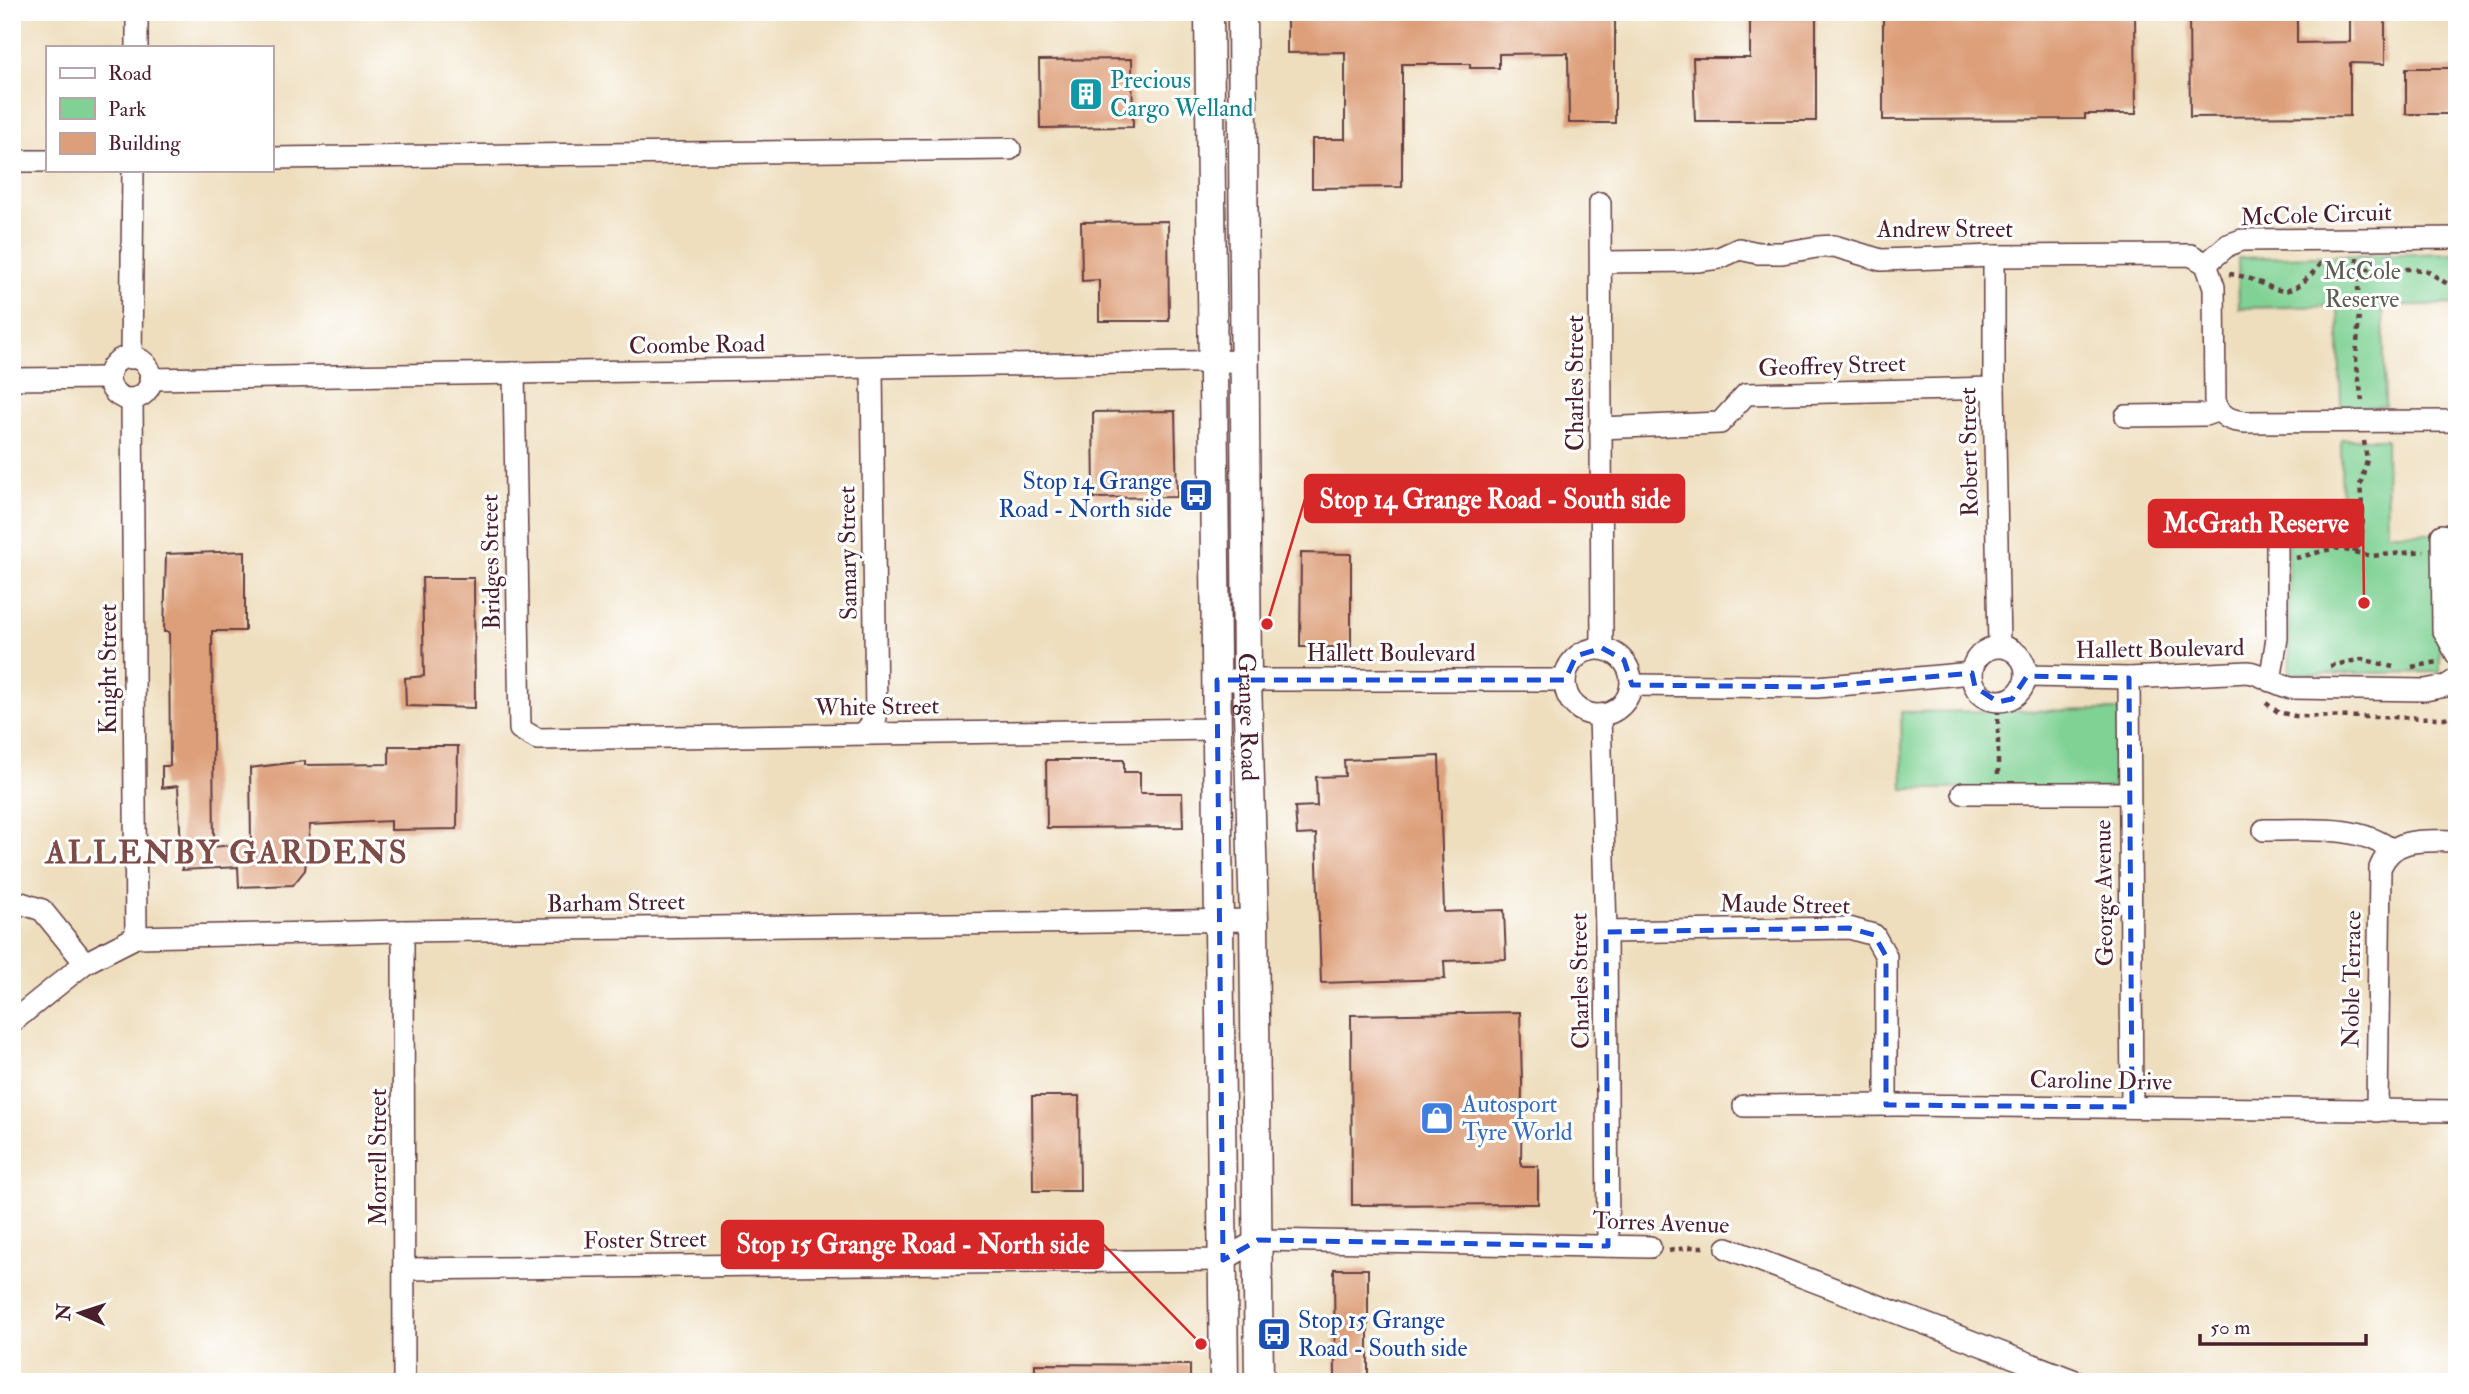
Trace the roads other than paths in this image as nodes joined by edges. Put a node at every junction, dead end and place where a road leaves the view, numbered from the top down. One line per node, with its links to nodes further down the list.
1 (137, 12): 4 (street)
2 (1209, 12): 17 (main road, Grange Road)
3 (1242, 12): 16 (main road, Grange Road)
4 (137, 46)
5 (1010, 149): 6 (street)
6 (273, 158)
7 (12, 161): 8 (street)
8 (46, 161)
9 (133, 172): 15 (street)
10 (1600, 202): 13 (street, Charles Street)
11 (2457, 238): 14 (street, McCole Circuit)
12 (1994, 256): 13 (street, Andrew Street); 14 (street, Andrew Street); 23 (street, Robert Street)
13 (1601, 262): 28 (street, Charles Street)
14 (2206, 264): 25 (street)
15 (131, 358): 20 (street); 22 (street)
16 (1244, 361): 17 (street, Coombe Road); 37 (main road, Grange Road)
17 (1213, 362): 18 (street, Coombe Road); 38 (main road, Grange Road)
18 (872, 368): 19 (street, Coombe Road); 44 (street, Samary Street)
19 (514, 373): 22 (street, Coombe Road); 45 (street, Bridges Street)
20 (109, 378): 21 (street); 24 (street)
21 (12, 379)
22 (150, 379): 24 (street)
23 (1994, 388): 28 (street, Geoffrey Street); 31 (street, Robert Street)
24 (132, 399): 56 (street, Knight Street)
25 (2219, 410): 26 (street); 27 (street)
26 (2126, 416)
27 (2457, 421)
28 (1600, 428): 32 (street, Charles Street)
29 (2442, 542): 33 (street)
30 (2277, 544): 41 (street)
31 (1999, 646): 34 (street); 35 (street)
32 (1602, 648): 39 (street); 40 (street)
33 (2454, 665): 41 (street, Hallett Boulevard)
34 (1972, 673): 35 (street); 40 (street)
35 (2027, 676): 36 (street, Hallett Boulevard)
36 (2129, 678): 41 (street, Hallett Boulevard); 47 (street, George Avenue)
37 (1247, 679): 38 (street, Hallett Boulevard); 39 (street, Hallett Boulevard); 52 (main road, Grange Road)
38 (1217, 680): 43 (main road, Grange Road)
39 (1565, 680): 42 (street)
40 (1632, 685): 42 (street)
41 (2266, 689)
42 (1600, 715): 55 (street, Charles Street)
43 (1217, 729): 44 (street, White Street); 53 (main road, Grange Road)
44 (864, 733): 45 (street, White Street)
45 (537, 738)
46 (1963, 793): 47 (street)
47 (2129, 793): 61 (street, George Avenue)
48 (2264, 830): 50 (street)
49 (2457, 841): 50 (street)
50 (2392, 850): 62 (street, Noble Terrace)
51 (12, 900): 57 (street)
52 (1254, 920): 53 (street, Barham Street); 64 (main road, Grange Road)
53 (1219, 922): 54 (street, Barham Street); 68 (main road, Grange Road)
54 (403, 931): 56 (street, Barham Street); 69 (street, Morrell Street)
55 (1606, 932): 59 (street, Maude Street); 65 (street, Charles Street)
56 (136, 937): 57 (street, Barham Street)
57 (85, 964): 58 (street)
58 (12, 1022)
59 (1886, 1105): 60 (street, Caroline Drive); 61 (street, Caroline Drive)
60 (1744, 1106)
61 (2132, 1107): 62 (street, Caroline Drive)
62 (2377, 1111): 63 (street, Caroline Drive)
63 (2457, 1111)
64 (1258, 1240): 65 (street, Torres Avenue); 68 (street); 72 (main road, Grange Road)
65 (1608, 1247): 66 (street, Torres Avenue)
66 (1650, 1247)
67 (1727, 1248): 73 (street, Torres Avenue)
68 (1223, 1260): 69 (street, Foster Street); 71 (main road, Grange Road)
69 (404, 1269): 70 (street, Morrell Street)
70 (404, 1382)
71 (1224, 1382)
72 (1259, 1382)
73 (2078, 1382)

